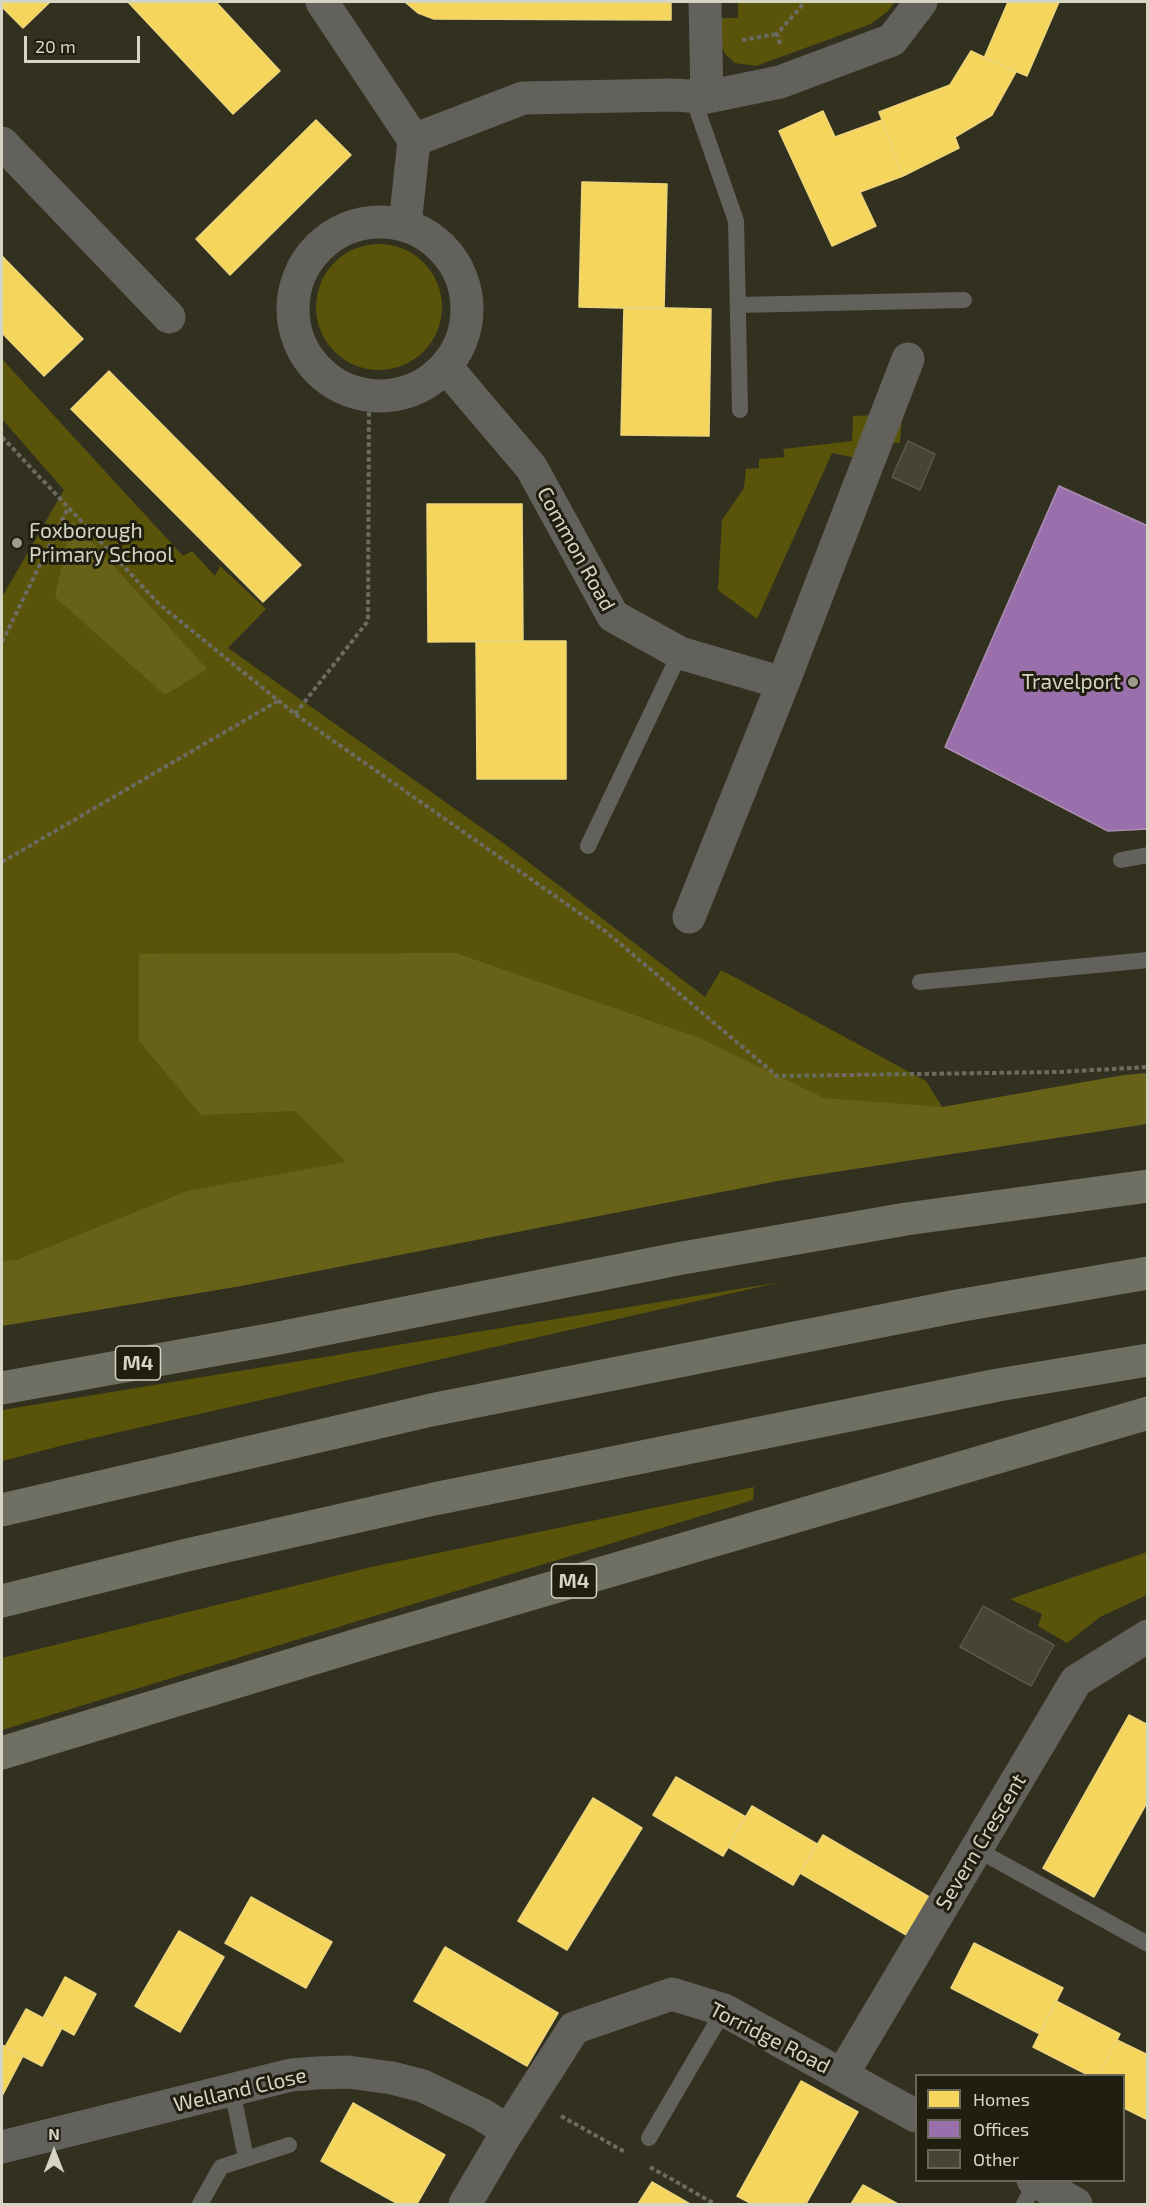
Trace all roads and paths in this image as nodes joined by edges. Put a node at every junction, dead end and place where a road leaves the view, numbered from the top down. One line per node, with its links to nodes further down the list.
1 (322, 2): 5 (street)
2 (705, 2): 4 (street)
3 (921, 2): 4 (street)
4 (700, 96): 5 (street); 9 (lane)
5 (414, 140): 7 (street)
6 (2, 143): 10 (street)
7 (405, 225): 12 (street); 13 (street)
8 (964, 300): 9 (lane)
9 (738, 305): 14 (lane)
10 (169, 317)
11 (908, 359): 19 (street)
12 (446, 367): 13 (street); 18 (street, Common Road)
13 (369, 396): 21 (path)
14 (740, 410)
15 (2, 437): 16 (path)
16 (68, 508): 17 (path); 20 (path)
17 (2, 642)
18 (680, 653): 19 (street, Common Road); 22 (lane)
19 (783, 683): 26 (street)
20 (278, 701): 21 (path); 25 (path)
21 (295, 714): 29 (path)
22 (588, 846)
23 (1148, 855): 24 (lane)
24 (1121, 860)
25 (2, 862)
26 (689, 917)
27 (1148, 960): 28 (lane)
28 (920, 982)
29 (1148, 1067)
30 (1148, 1185): 33 (highway, M4)
31 (1148, 1273): 35 (highway)
32 (1148, 1360): 36 (highway)
33 (2, 1388)
34 (1148, 1413): 38 (highway, M4)
35 (2, 1510)
36 (2, 1601)
37 (1148, 1636): 39 (street, Severn Crescent)
38 (2, 1753)
39 (976, 1849): 40 (lane); 42 (street, Severn Crescent)
40 (1148, 1944)
41 (724, 2010): 42 (street, Torridge Road); 45 (street, Torridge Road); 46 (lane)
42 (842, 2075): 44 (street, Torridge Road)
43 (232, 2090): 45 (street, Welland Close); 48 (street, Welland Close); 49 (lane)
44 (915, 2115)
45 (508, 2131): 52 (street, Torridge Road)
46 (649, 2138)
47 (289, 2145): 49 (lane)
48 (2, 2147)
49 (246, 2158): 51 (lane)
50 (1031, 2189): 53 (street)
51 (200, 2205)
52 (465, 2205)
53 (1076, 2205)

